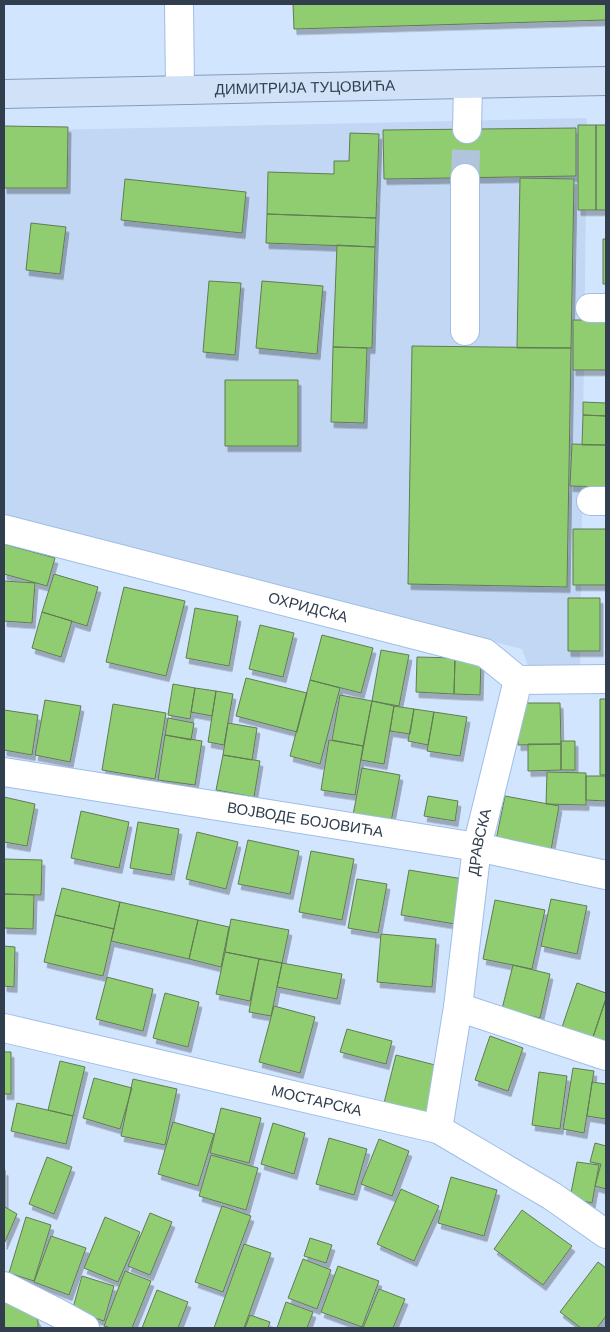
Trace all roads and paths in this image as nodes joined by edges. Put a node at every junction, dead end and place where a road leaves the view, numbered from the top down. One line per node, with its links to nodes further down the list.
1 (179, 4): 4 (street)
2 (606, 81): 3 (main road, ДИМИТРИЈА ТУЦОВИЋА)
3 (468, 84): 4 (main road, ДИМИТРИЈА ТУЦОВИЋА); 6 (street)
4 (180, 90): 5 (main road, ДИМИТРИЈА ТУЦОВИЋА)
5 (4, 94)
6 (467, 129)
7 (466, 178): 8 (street)
8 (466, 331)
9 (4, 529): 11 (street, ОХРИДСКА)
10 (606, 679): 11 (street)
11 (518, 680): 13 (street, ДРАВСКА)
12 (4, 772): 13 (street, ВОЈВОДЕ БОЈОВИЋА)
13 (477, 847): 14 (street, ВОЈВОДЕ БОЈОВИЋА); 15 (street, ДРАВСКА)
14 (606, 875)
15 (458, 1007): 17 (street); 18 (street, ДРАВСКА)
16 (4, 1028): 18 (street, МОСТАРСКА)
17 (606, 1056)
18 (438, 1129): 19 (street, МОСТАРСКА)
19 (606, 1234)
20 (4, 1286): 21 (street)
21 (54, 1320): 22 (street)
22 (85, 1328)

